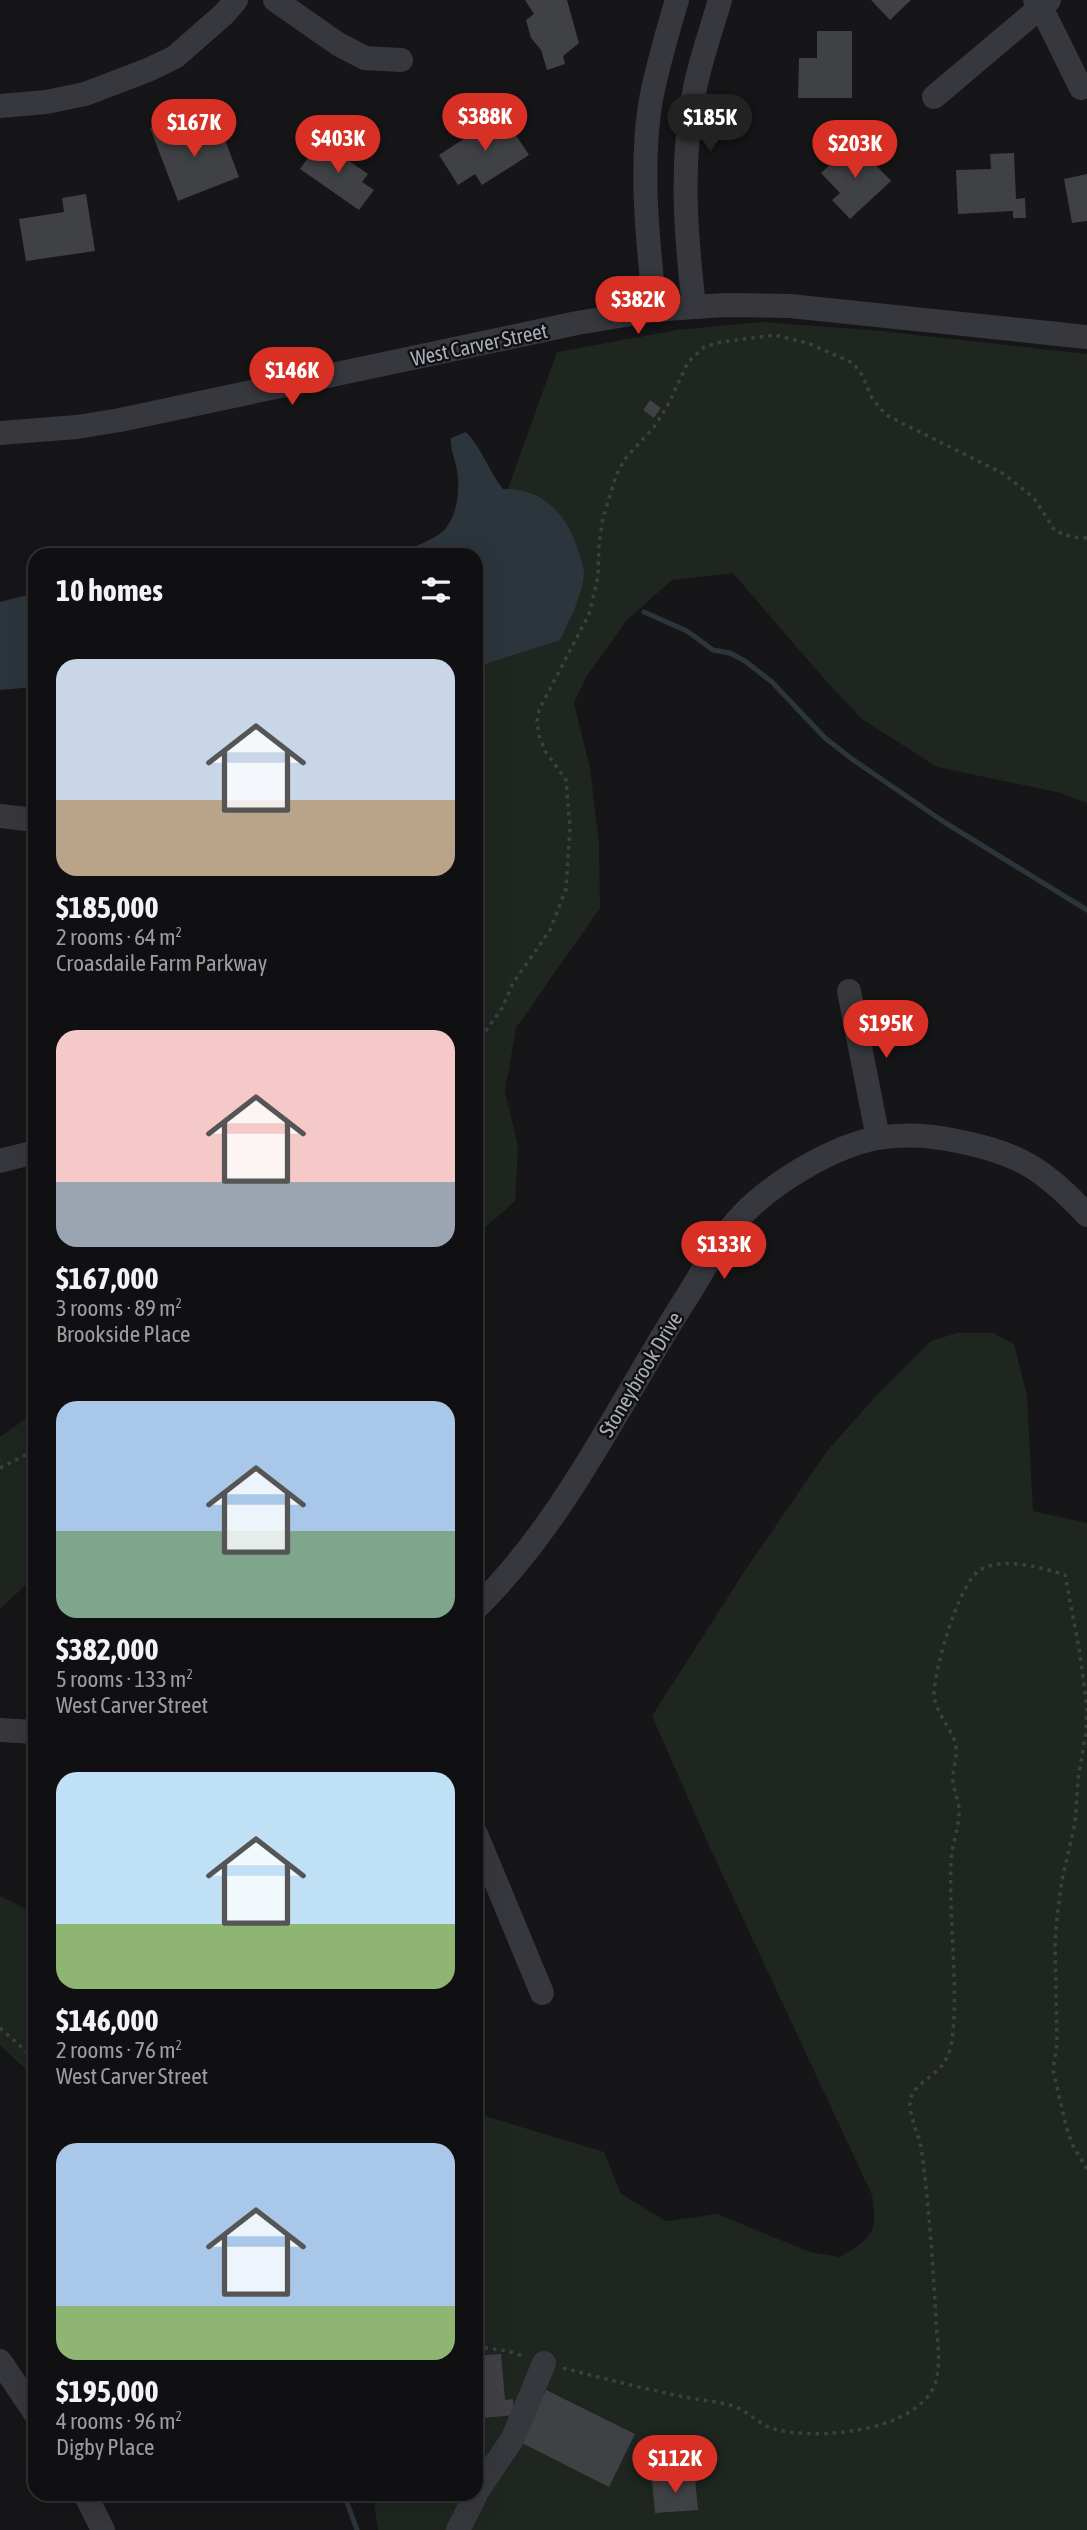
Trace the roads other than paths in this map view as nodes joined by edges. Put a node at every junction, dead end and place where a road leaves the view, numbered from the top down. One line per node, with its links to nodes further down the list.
1 (236, 0): 9 (street)
2 (275, 0): 6 (street)
3 (677, 0): 11 (street)
4 (720, 0): 10 (street)
5 (1041, 2): 7 (street); 8 (street)
6 (401, 60)
7 (1081, 88)
8 (934, 97)
9 (0, 106)
10 (694, 307): 11 (street, West Carver Street); 12 (street, West Carver Street)
11 (655, 310): 13 (street, West Carver Street)
12 (1087, 337)
13 (0, 433)
14 (0, 816): 15 (street)
15 (28, 819)
16 (849, 991): 17 (street)
17 (878, 1138): 20 (street, Stoneybrook Drive); 21 (street, Stoneybrook Drive)
18 (28, 1154): 19 (street)
19 (0, 1161)
20 (1087, 1215)
21 (483, 1601)
22 (0, 1730): 23 (street)
23 (28, 1732)
24 (483, 1851): 25 (street)
25 (542, 1993)
26 (0, 2361): 28 (street)
27 (544, 2363): 29 (street)
28 (28, 2403)
29 (483, 2483)
30 (88, 2501): 32 (street)
31 (472, 2501): 33 (street)
32 (99, 2528)
33 (458, 2530)

